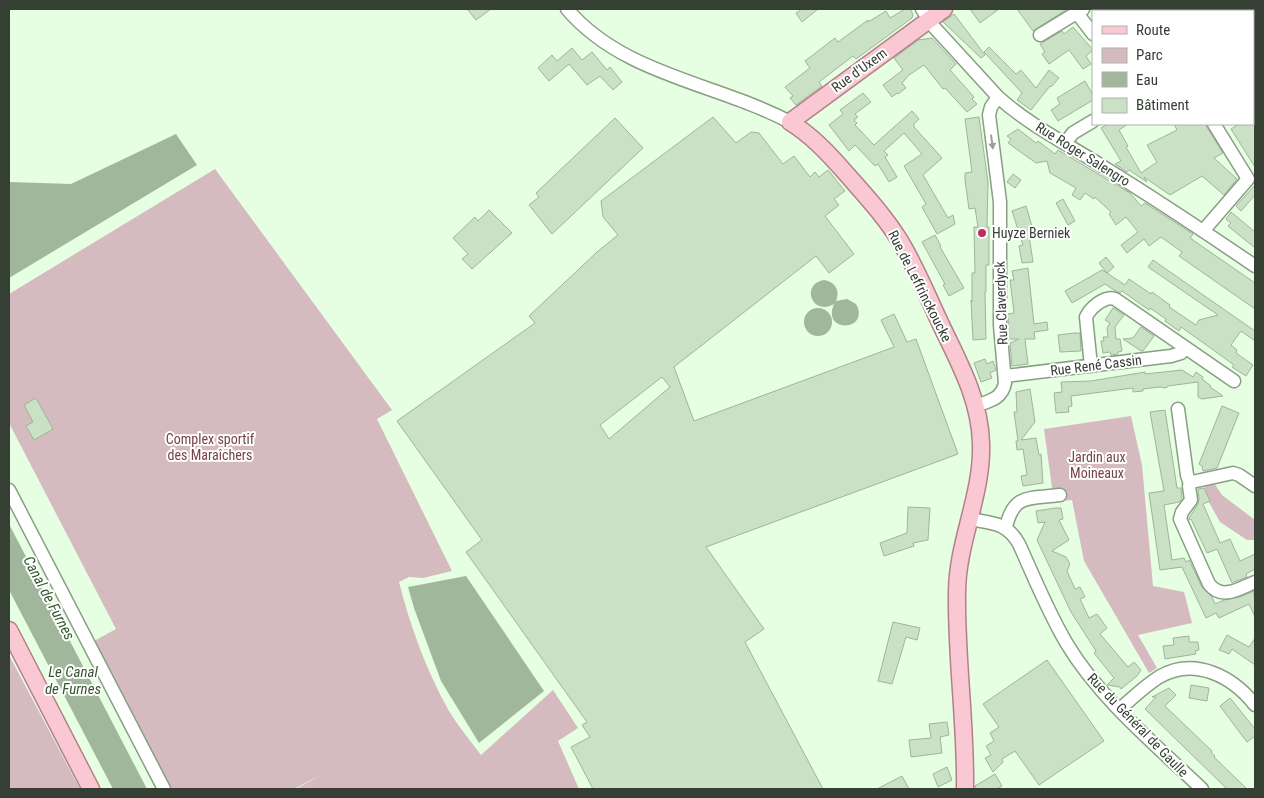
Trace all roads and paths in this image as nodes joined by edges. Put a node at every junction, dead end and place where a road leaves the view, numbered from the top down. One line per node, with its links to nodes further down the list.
1 (567, 9): 8 (street, Rue de Leffrinckoucke)
2 (944, 9): 4 (main road, Rue d'Uxem)
3 (1080, 11): 5 (street); 6 (street)
4 (925, 14): 7 (street, Rue Roger Salengro); 8 (main road, Rue d'Uxem)
5 (1092, 32)
6 (1040, 36)
7 (998, 96): 11 (street, Rue Roger Salengro); 17 (street, Rue Claverdyck, one-way to 17)
8 (790, 122): 19 (main road, Rue de Leffrinckoucke)
9 (1092, 122): 11 (street)
10 (1215, 125): 12 (street)
11 (1065, 143): 13 (street, Rue Roger Salengro)
12 (1252, 181): 13 (street)
13 (1204, 230): 14 (street, Rue Roger Salengro)
14 (1255, 266)
15 (1186, 348): 16 (street, Rue René Cassin); 16 (street); 18 (street)
16 (1091, 366): 17 (street, Rue René Cassin)
17 (1005, 376): 19 (street, Rue Claverdyck)
18 (1234, 381)
19 (975, 406): 25 (main road, Rue de Leffrinckoucke)
20 (1178, 409): 21 (street)
21 (1190, 484): 22 (street); 27 (street)
22 (1255, 486)
23 (9, 490): 32 (street)
24 (1060, 495): 26 (street)
25 (969, 519): 26 (street); 33 (main road, Rue de Leffrinckoucke)
26 (1006, 527): 30 (street, Rue du Général de Gaulle)
27 (1255, 582)
28 (9, 630): 31 (main road)
29 (1255, 705): 30 (street)
30 (1120, 709): 34 (street, Rue du Général de Gaulle)
31 (91, 789)
32 (164, 789)
33 (965, 789)
34 (1202, 789)

